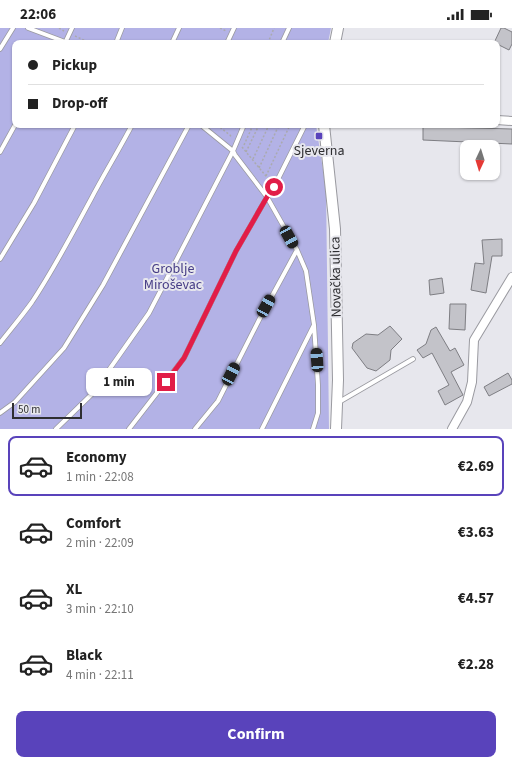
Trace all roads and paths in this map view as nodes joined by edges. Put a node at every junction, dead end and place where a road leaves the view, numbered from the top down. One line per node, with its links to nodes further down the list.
1 (13, 28): 18 (lane)
2 (28, 28): 10 (lane)
3 (72, 28): 11 (lane)
4 (122, 28): 12 (lane)
5 (179, 28): 13 (lane)
6 (234, 28): 14 (lane)
7 (274, 28): 15 (path)
8 (289, 28): 16 (lane)
9 (338, 28): 17 (street)
10 (58, 40)
11 (67, 40)
12 (117, 40)
13 (173, 40)
14 (228, 40)
15 (269, 40)
16 (283, 40)
17 (336, 40)
18 (0, 49)
19 (500, 120): 20 (street)
20 (512, 121)
21 (13, 128): 36 (lane)
22 (73, 128): 44 (lane)
23 (130, 128): 47 (lane)
24 (187, 128): 50 (lane)
25 (205, 128): 35 (lane)
26 (221, 128): 34 (path)
27 (243, 128): 34 (lane)
28 (258, 128): 37 (path)
29 (268, 128): 38 (path)
30 (278, 128): 39 (path)
31 (289, 128): 40 (path)
32 (303, 128): 41 (lane)
33 (324, 128): 49 (street, Novačka ulica)
34 (236, 143): 35 (lane); 37 (path)
35 (233, 151): 42 (lane); 51 (lane)
36 (0, 152)
37 (246, 152): 38 (path)
38 (253, 160): 39 (path)
39 (259, 168): 40 (path)
40 (266, 176): 41 (path)
41 (274, 187): 42 (lane)
42 (267, 197): 43 (lane); 52 (lane)
43 (296, 250): 46 (lane); 53 (lane)
44 (0, 259)
45 (512, 277): 57 (street)
46 (314, 325): 54 (lane); 55 (lane)
47 (0, 342)
48 (412, 359): 49 (lane)
49 (337, 403): 56 (street, Novačka ulica)
50 (0, 413)
51 (56, 429)
52 (129, 429)
53 (195, 429)
54 (262, 429)
55 (313, 429)
56 (336, 429)
57 (452, 429)

